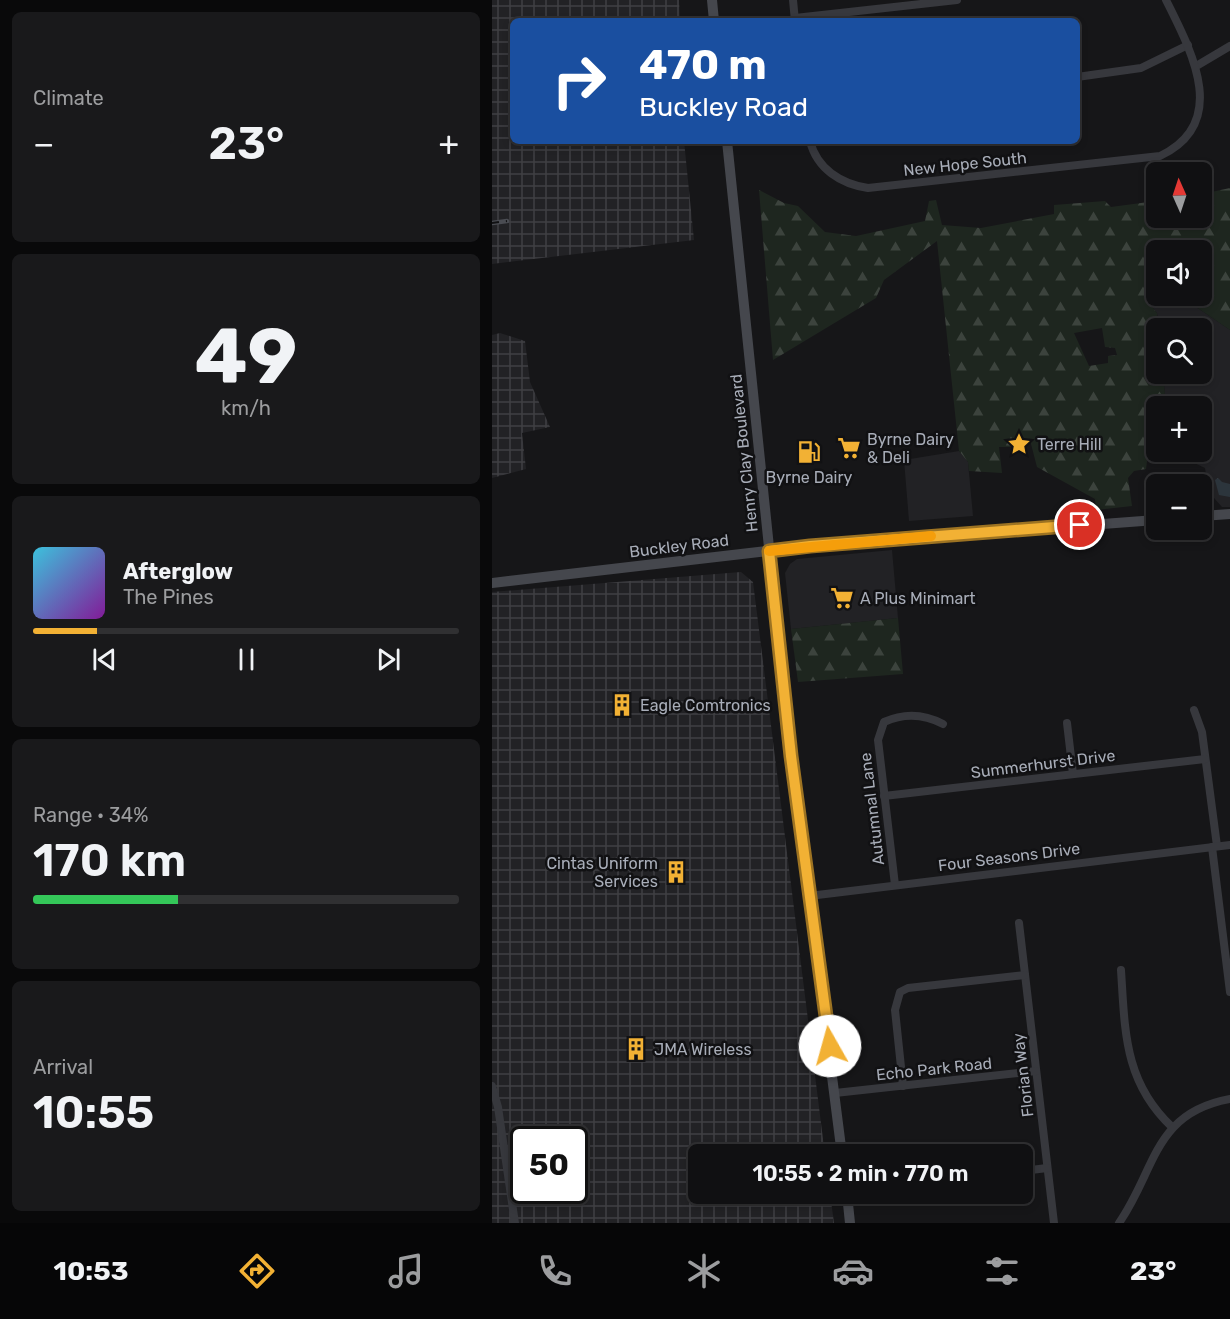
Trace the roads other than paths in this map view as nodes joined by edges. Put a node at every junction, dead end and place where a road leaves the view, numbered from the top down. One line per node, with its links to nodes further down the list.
1 (712, 0): 5 (main road)
2 (793, 0): 6 (street)
3 (957, 0): 7 (street)
4 (1166, 0): 8 (street, New Hope South)
5 (714, 18)
6 (795, 18)
7 (804, 18)
8 (1188, 45): 10 (street, New Hope South); 11 (street)
9 (1230, 46): 10 (street)
10 (1198, 64): 13 (street, New Hope South)
11 (1080, 77)
12 (727, 144): 17 (main road, Henry Clay Boulevard)
13 (811, 144)
14 (1230, 514): 15 (main road)
15 (1212, 515)
16 (1146, 520): 17 (main road, Buckley Road)
17 (769, 551): 18 (main road, Buckley Road); 28 (main road, Henry Clay Boulevard)
18 (492, 583)
19 (1194, 710): 22 (street)
20 (1066, 723): 23 (street)
21 (943, 724): 24 (street, Autumnal Lane)
22 (1205, 759): 23 (street, Summerhurst Drive); 26 (street)
23 (1074, 774): 24 (street, Summerhurst Drive)
24 (884, 795): 27 (street, Autumnal Lane)
25 (1230, 845): 26 (street, Four Seasons Drive)
26 (1214, 846): 27 (street, Four Seasons Drive); 32 (street)
27 (895, 885): 28 (street, Four Seasons Drive)
28 (808, 896): 36 (main road, Henry Clay Boulevard)
29 (1018, 923): 31 (street, Florian Way)
30 (1121, 970): 38 (street)
31 (1025, 975): 33 (street, Florian Way); 35 (street)
32 (1230, 992)
33 (1036, 1071): 35 (street, Echo Park Road); 40 (street, Florian Way)
34 (492, 1086): 43 (street)
35 (903, 1086): 36 (street, Echo Park Road)
36 (835, 1093): 39 (main road, Henry Clay Boulevard)
37 (1230, 1100): 38 (street)
38 (1172, 1127): 46 (street)
39 (841, 1144)
40 (1047, 1168): 41 (street); 45 (street, Florian Way)
41 (1033, 1170)
42 (848, 1204): 44 (main road)
43 (515, 1223)
44 (850, 1223)
45 (1054, 1223)
46 (1119, 1223)

